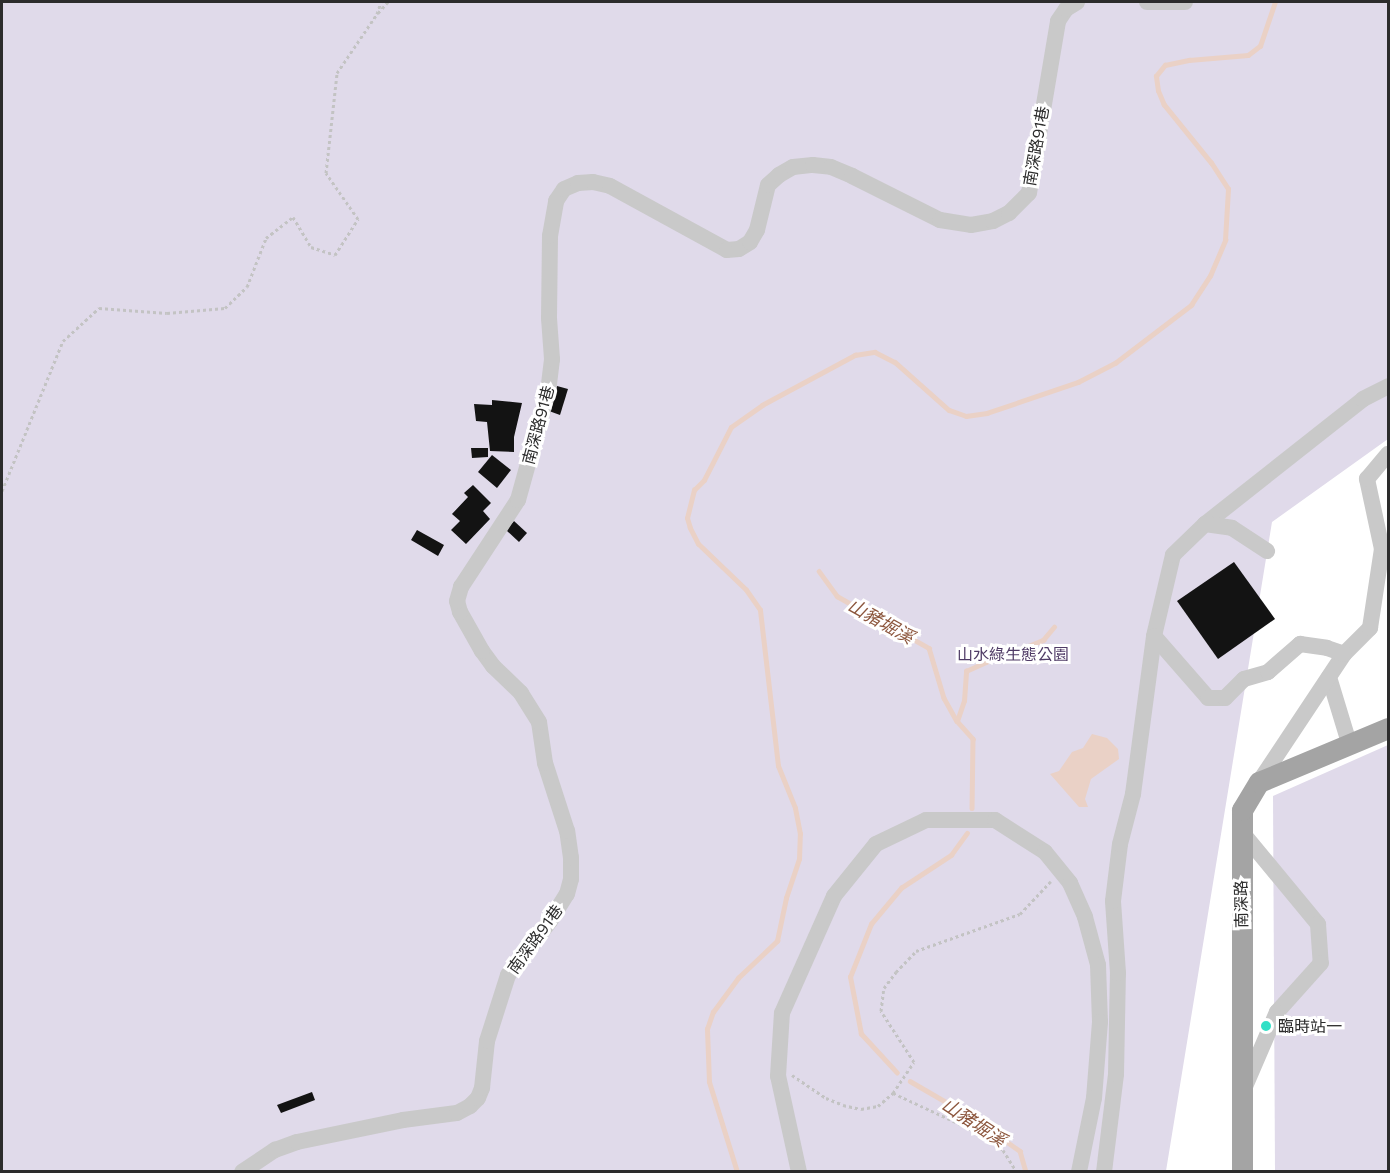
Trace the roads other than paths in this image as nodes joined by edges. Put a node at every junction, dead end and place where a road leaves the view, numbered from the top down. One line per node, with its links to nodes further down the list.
1 (1077, 2): 16 (street, 南深路91巷)
2 (1147, 2): 3 (street)
3 (1185, 2)
4 (1389, 387): 6 (street)
5 (1389, 454): 9 (street)
6 (1205, 524): 7 (street); 8 (street)
7 (1267, 551)
8 (1154, 636): 9 (street); 19 (street)
9 (1344, 654): 10 (street)
10 (1329, 677): 12 (street); 13 (street)
11 (1389, 728): 12 (main road)
12 (1349, 743): 13 (main road)
13 (1259, 783): 14 (main road, 南深路)
14 (1241, 831): 15 (main road, 南深路); 15 (street)
15 (1241, 1095): 20 (main road, 南深路)
16 (242, 1172)
17 (799, 1172): 18 (street)
18 (1078, 1172)
19 (1104, 1172)
20 (1242, 1172)

